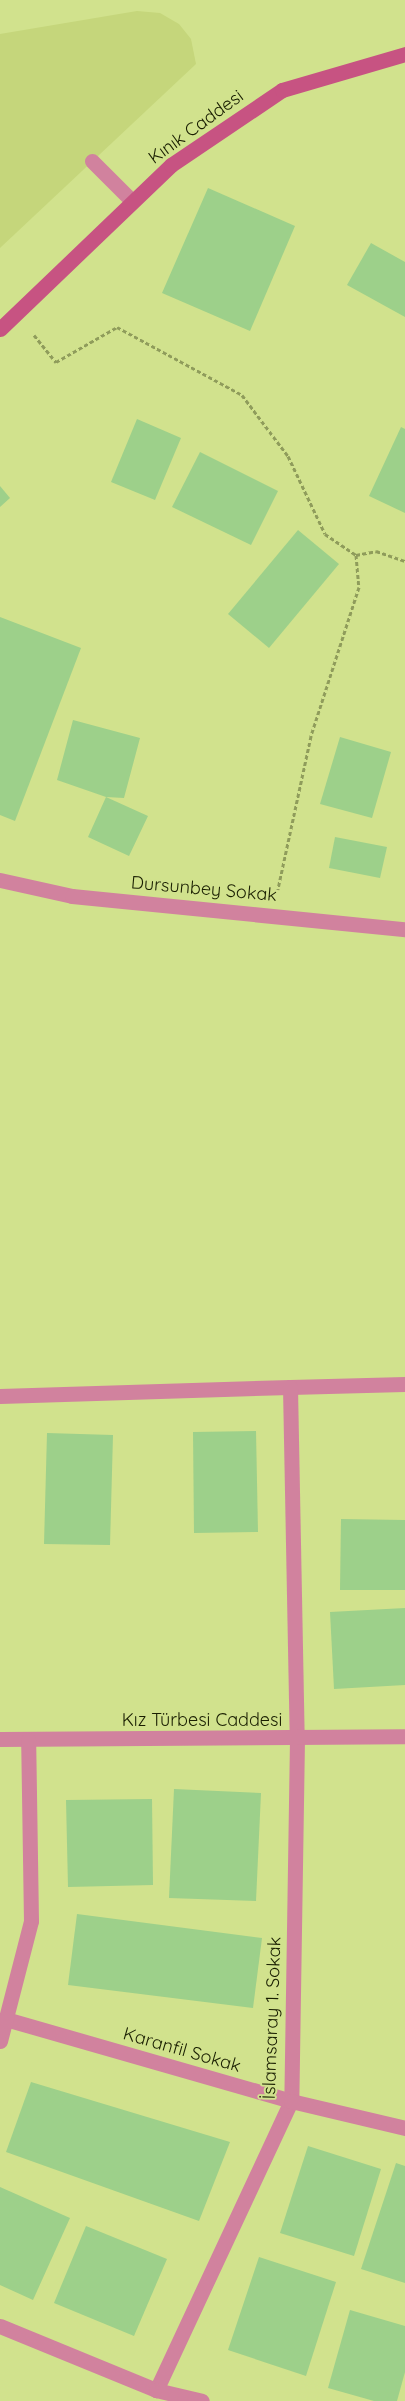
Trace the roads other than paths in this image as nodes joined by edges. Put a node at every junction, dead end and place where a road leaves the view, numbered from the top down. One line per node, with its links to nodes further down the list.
1 (405, 54): 3 (main road, Kınık Caddesi)
2 (92, 161): 3 (street)
3 (132, 201): 4 (main road, Kınık Caddesi)
4 (0, 329)
5 (0, 880): 6 (street, Dursunbey Sokak)
6 (405, 929)
7 (405, 1384): 8 (street)
8 (290, 1387): 9 (street); 12 (street, İslamsaray 1. Sokak)
9 (0, 1396)
10 (405, 1736): 12 (street, Kız Türbesi Caddesi)
11 (0, 1739): 13 (street, Kız Türbesi Caddesi)
12 (297, 1739): 13 (street, Kız Türbesi Caddesi); 16 (street, İslamsaray 1. Sokak)
13 (28, 1740): 14 (street)
14 (9, 2020): 15 (street); 16 (street, Karanfil Sokak)
15 (0, 2041)
16 (291, 2101): 17 (street, Karanfil Sokak); 19 (street, İslamsaray 1. Sokak)
17 (405, 2128)
18 (0, 2326): 19 (street)
19 (156, 2390): 20 (street)
20 (202, 2401)

